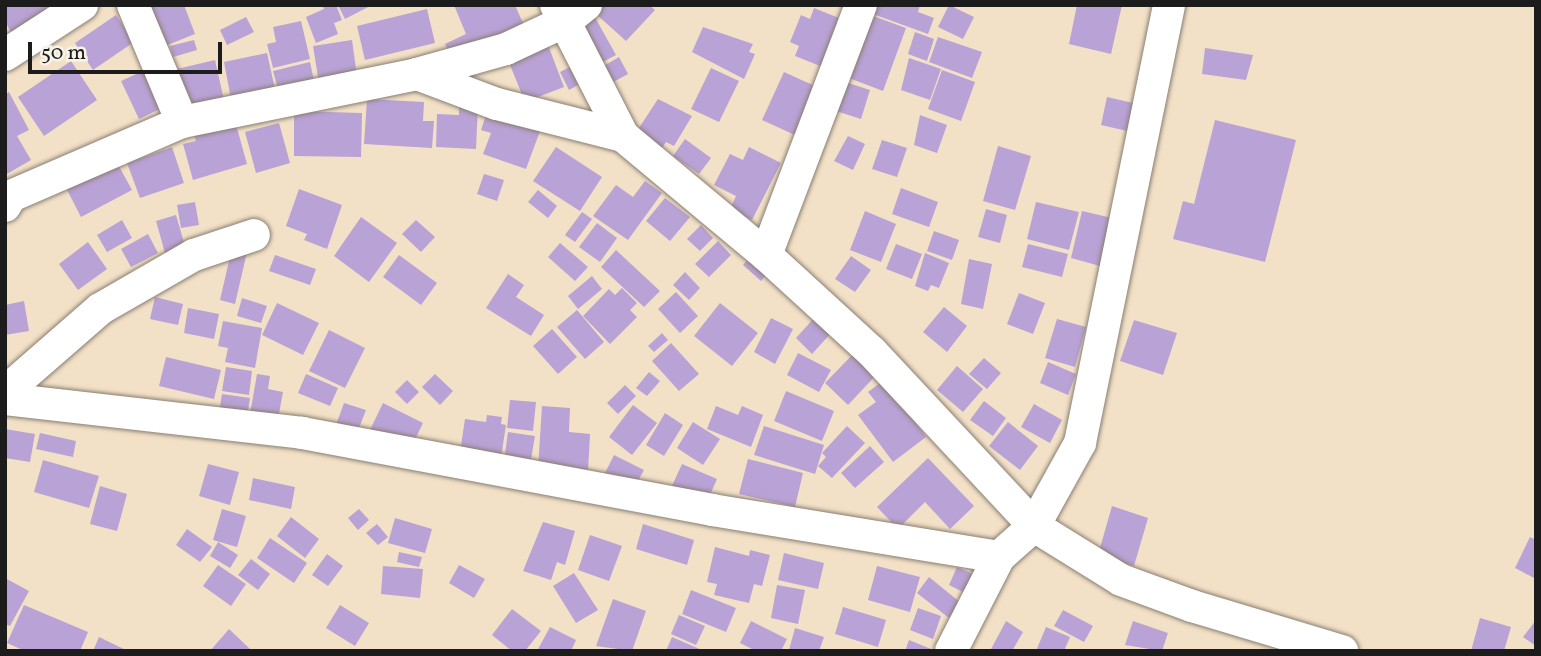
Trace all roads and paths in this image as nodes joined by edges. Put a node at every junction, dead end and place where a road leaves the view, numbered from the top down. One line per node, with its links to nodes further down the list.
1 (82, 5): 6 (street)
2 (133, 5): 8 (street)
3 (861, 5): 12 (street)
4 (1169, 5): 15 (street)
5 (569, 10): 7 (street); 9 (street)
6 (5, 55)
7 (417, 75): 8 (street); 9 (street)
8 (182, 122): 10 (street)
9 (623, 136): 12 (street)
10 (5, 206)
11 (254, 235): 13 (street)
12 (766, 254): 15 (street)
13 (5, 392)
14 (5, 399): 16 (street)
15 (1034, 526): 16 (street); 18 (street)
16 (999, 557): 17 (street)
17 (951, 651)
18 (1342, 651)

